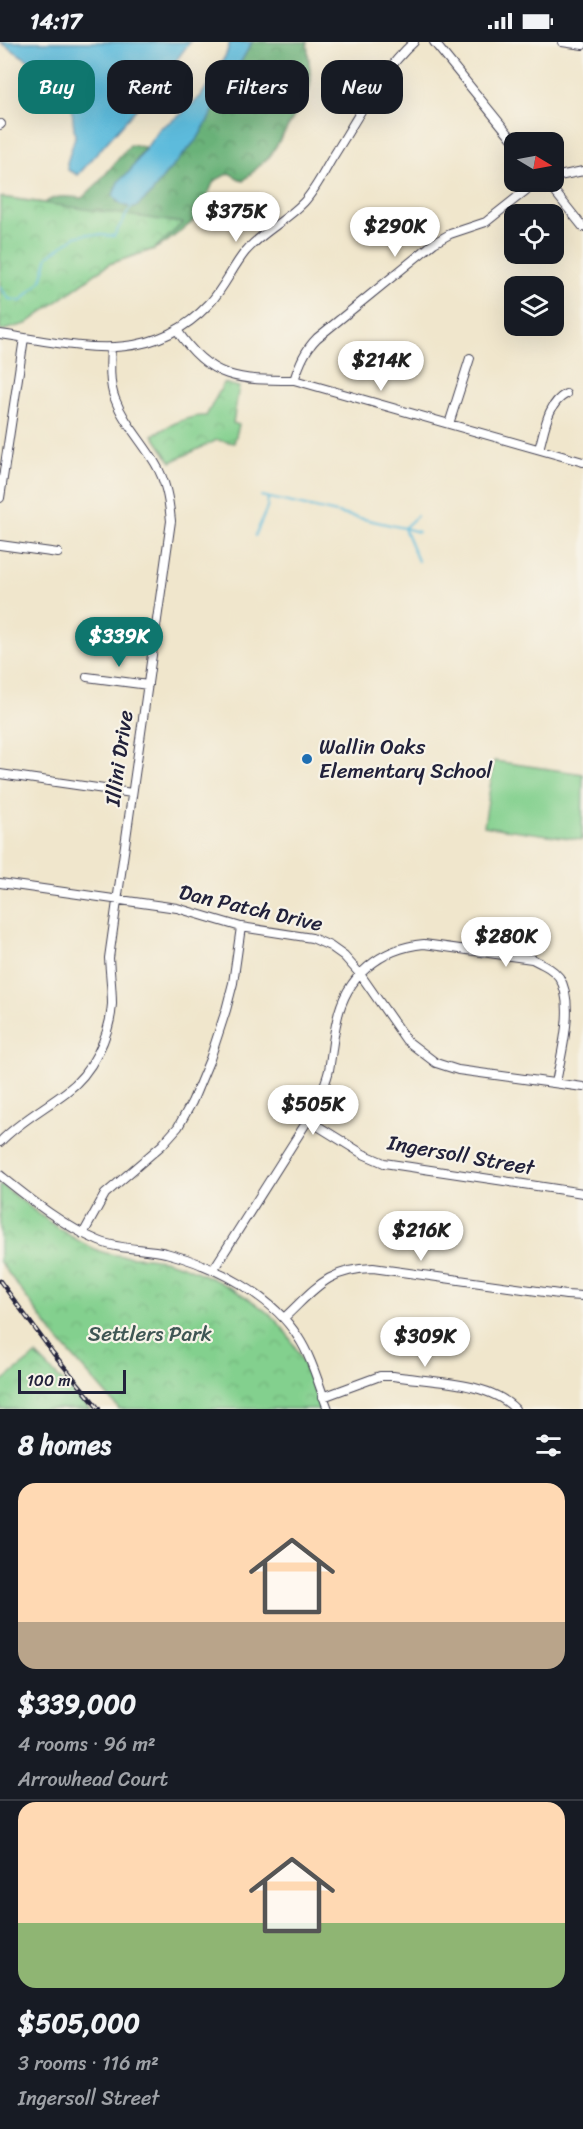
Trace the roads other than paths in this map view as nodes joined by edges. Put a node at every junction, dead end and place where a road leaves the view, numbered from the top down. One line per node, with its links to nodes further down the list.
1 (414, 42): 11 (street)
2 (434, 42): 5 (street)
3 (562, 42): 4 (street)
4 (583, 45)
5 (507, 132)
6 (583, 171): 7 (street)
7 (564, 175)
8 (524, 192): 16 (street)
9 (554, 192): 10 (street)
10 (583, 227)
11 (177, 330): 14 (street); 16 (street)
12 (0, 334): 13 (street)
13 (24, 338): 14 (street); 21 (street)
14 (111, 348): 25 (street, Illini Drive)
15 (470, 358): 18 (street)
16 (294, 380): 18 (street)
17 (566, 394): 19 (street)
18 (449, 424): 19 (street)
19 (539, 449): 20 (street)
20 (583, 462)
21 (0, 498)
22 (0, 545): 23 (street)
23 (58, 553)
24 (87, 677): 25 (street)
25 (148, 685): 27 (street, Illini Drive)
26 (0, 774): 27 (street)
27 (132, 793): 29 (street, Illini Drive)
28 (0, 883): 29 (street, Dan Patch Drive)
29 (118, 899): 30 (street, Dan Patch Drive); 35 (street, Illini Drive)
30 (241, 927): 31 (street, Dan Patch Drive); 38 (street)
31 (360, 974): 32 (street, Dan Patch Drive); 32 (street); 34 (street)
32 (556, 1083): 33 (street, Dan Patch Drive)
33 (583, 1087)
34 (308, 1120): 37 (street, Ingersoll Street); 39 (street)
35 (0, 1142)
36 (0, 1175): 38 (street)
37 (583, 1193)
38 (83, 1234): 39 (street)
39 (213, 1270): 41 (street)
40 (583, 1296): 41 (street)
41 (284, 1318): 42 (street)
42 (323, 1397): 43 (street); 44 (street)
43 (328, 1409)
44 (515, 1409)

